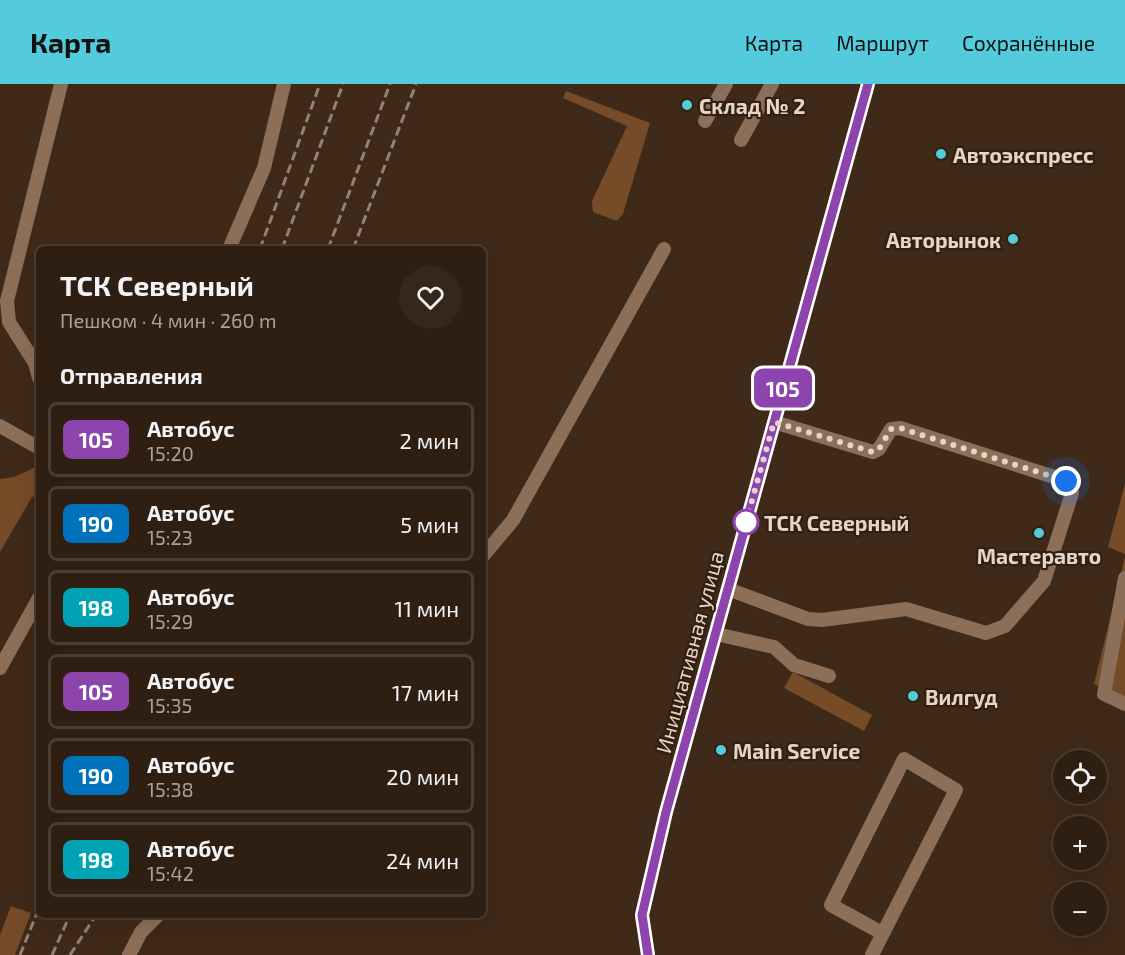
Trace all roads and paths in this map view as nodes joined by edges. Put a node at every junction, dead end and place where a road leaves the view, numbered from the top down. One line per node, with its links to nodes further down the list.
1 (61, 84): 10 (street)
2 (284, 84): 8 (street)
3 (726, 84): 6 (street)
4 (772, 84): 7 (street)
5 (868, 84): 11 (street, Инициативная улица)
6 (705, 121)
7 (741, 140)
8 (230, 246)
9 (664, 249): 14 (street)
10 (36, 367)
11 (774, 422): 16 (street, Инициативная улица); 16 (street)
12 (0, 426): 13 (street)
13 (36, 446)
14 (486, 552)
15 (1125, 578): 21 (street)
16 (728, 589): 18 (street, Инициативная улица)
17 (36, 603): 19 (street)
18 (716, 634): 20 (street); 25 (street, Инициативная улица)
19 (0, 668)
20 (829, 676)
21 (1125, 704)
22 (155, 918): 24 (street)
23 (882, 933): 23 (street); 26 (street)
24 (129, 955)
25 (648, 955)
26 (872, 955)

